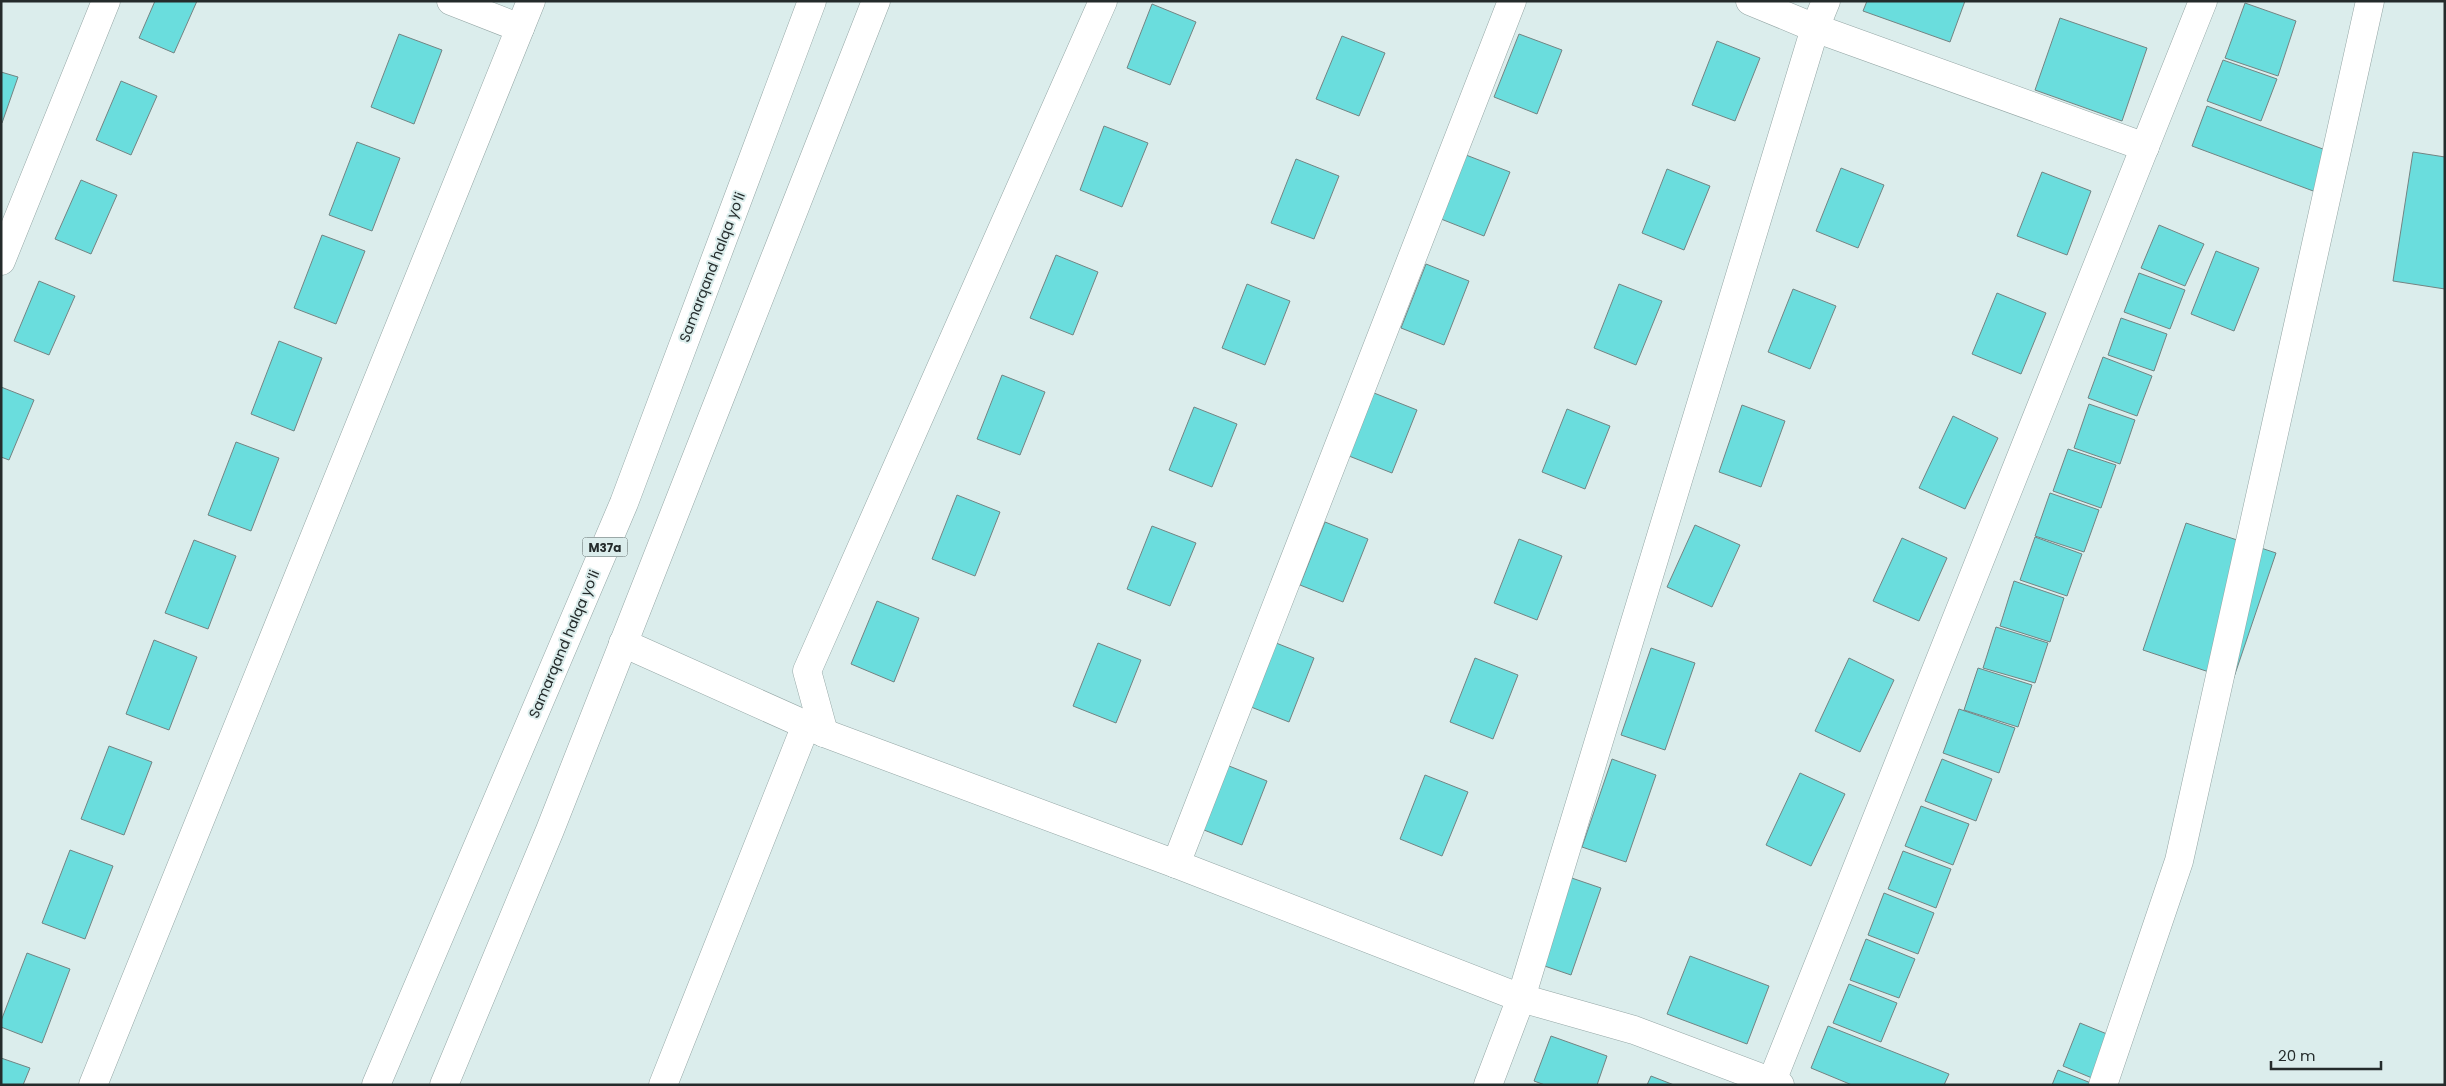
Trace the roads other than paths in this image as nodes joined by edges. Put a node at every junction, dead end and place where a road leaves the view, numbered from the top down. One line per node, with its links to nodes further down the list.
1 (106, 1): 15 (main road)
2 (451, 1): 12 (main road)
3 (531, 1): 12 (main road)
4 (812, 1): 22 (main road, Samarqand halqa yoʻli / M37a)
5 (876, 1): 16 (main road)
6 (1103, 1): 17 (main road)
7 (1512, 1): 18 (main road)
8 (1750, 1): 13 (main road)
9 (1826, 1): 13 (main road)
10 (2203, 1): 14 (main road)
11 (2370, 1): 26 (main road)
12 (520, 28): 21 (main road)
13 (1815, 28): 14 (main road); 19 (main road)
14 (2146, 148): 20 (main road)
15 (1, 261)
16 (623, 643): 17 (main road); 23 (main road)
17 (815, 729): 18 (main road); 24 (main road)
18 (1176, 864): 19 (main road)
19 (1521, 998): 20 (main road); 25 (main road)
20 (1776, 1083)
21 (93, 1085)
22 (376, 1085)
23 (444, 1085)
24 (663, 1085)
25 (1488, 1085)
26 (2103, 1085)

